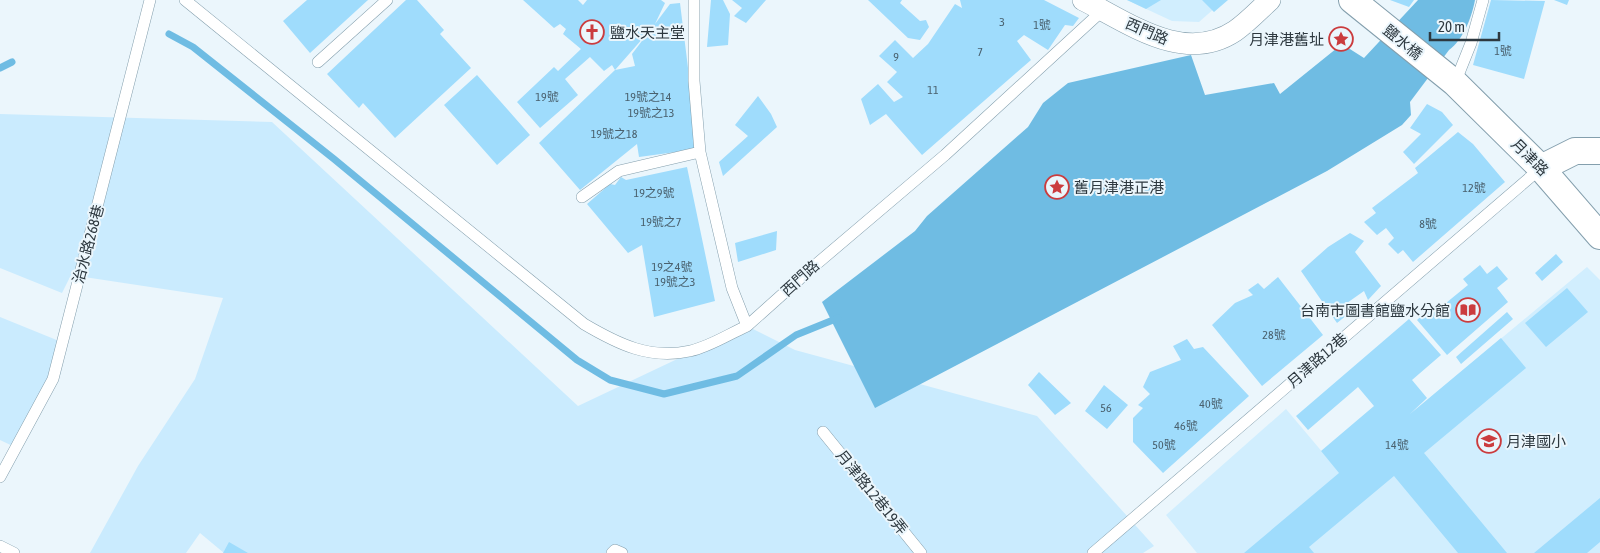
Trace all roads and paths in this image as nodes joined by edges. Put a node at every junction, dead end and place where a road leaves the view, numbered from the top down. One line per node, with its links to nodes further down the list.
1 (150, 0): 19 (lane, 治水路268巷)
2 (185, 0): 17 (lane, 西門路)
3 (388, 0): 10 (lane)
4 (694, 0): 13 (lane)
5 (1083, 0): 9 (street, 西門路)
6 (1270, 0): 9 (street, 西門路)
7 (1352, 0): 11 (street, 鹽水橋)
8 (1483, 0): 11 (lane)
9 (1103, 10): 17 (lane, 西門路)
10 (318, 62)
11 (1455, 83): 14 (street, 月津路)
12 (1600, 151): 14 (street)
13 (700, 152): 15 (lane); 17 (lane)
14 (1541, 168): 16 (street, 月津路); 25 (lane, 月津路12巷)
15 (582, 197)
16 (1600, 236)
17 (747, 326)
18 (823, 432): 24 (lane, 月津路12巷19弄)
19 (0, 477)
20 (0, 546): 21 (lane)
21 (14, 553)
22 (612, 553): 23 (lane)
23 (622, 553)
24 (921, 553)
25 (1093, 553)

